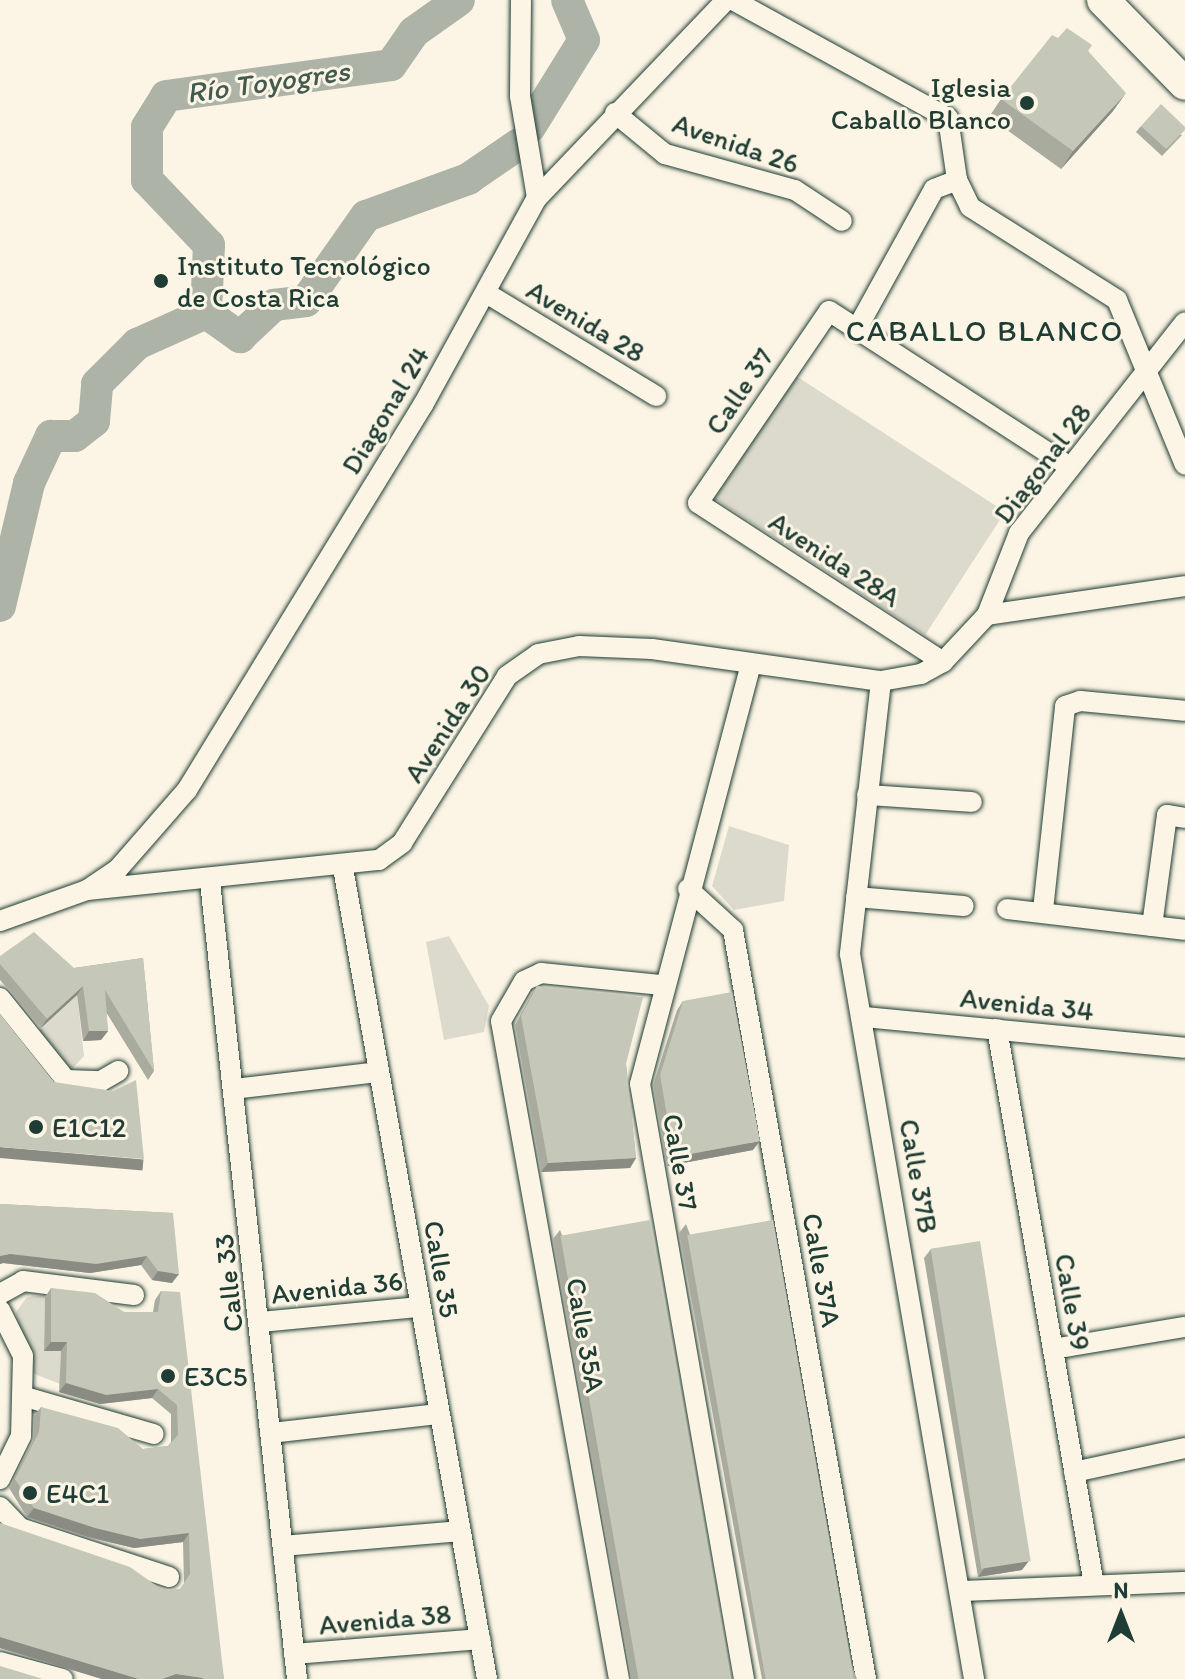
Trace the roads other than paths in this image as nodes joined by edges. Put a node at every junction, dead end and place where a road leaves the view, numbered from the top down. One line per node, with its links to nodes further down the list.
1 (521, 0): 8 (street)
2 (726, 0): 6 (street, Diagonal 24)
3 (733, 0): 7 (street)
4 (1103, 0): 5 (main road)
5 (1185, 84)
6 (615, 113): 8 (street, Diagonal 24); 9 (street, Avenida 26)
7 (957, 180): 12 (street); 13 (street)
8 (537, 198): 10 (street, Diagonal 24)
9 (842, 221)
10 (486, 293): 14 (street, Avenida 28); 31 (street, Diagonal 24)
11 (1185, 322): 13 (street, Diagonal 28)
12 (859, 325): 16 (street); 17 (street, Calle 37)
13 (1150, 370): 15 (street); 16 (street, Diagonal 28)
14 (656, 396)
15 (1185, 465)
16 (1069, 466): 19 (street, Diagonal 28)
17 (698, 503): 20 (street, Avenida 28A)
18 (1185, 586): 19 (street)
19 (987, 615): 20 (street, Diagonal 28)
20 (943, 662): 22 (street, Diagonal 28)
21 (751, 663): 23 (street, Avenida 30); 28 (street, Avenida 30); 30 (street, Calle 37)
22 (921, 674): 23 (street, Avenida 30)
23 (881, 681): 25 (street, Calle 37B)
24 (1185, 711): 35 (street)
25 (867, 795): 26 (street); 32 (street, Calle 37B)
26 (972, 802)
27 (1176, 817): 37 (street)
28 (343, 868): 29 (street, Avenida 30); 45 (street, Calle 35)
29 (210, 882): 31 (street, Avenida 30); 46 (street, Calle 33)
30 (688, 889): 39 (street, Calle 37); 76 (street, Calle 37A)
31 (87, 890): 36 (street)
32 (856, 897): 33 (street); 41 (street, Calle 37B)
33 (964, 906)
34 (1007, 909): 35 (street)
35 (1043, 910): 37 (street)
36 (0, 921)
37 (1152, 926): 38 (street)
38 (1185, 930)
39 (662, 985): 74 (street, Calle 35A); 75 (street, Calle 37)
40 (0, 998): 44 (street)
41 (864, 1017): 42 (street, Avenida 34); 67 (street, Calle 37B)
42 (997, 1029): 43 (street, Avenida 34); 53 (street, Calle 39)
43 (1185, 1048)
44 (118, 1071)
45 (378, 1072): 46 (street); 49 (street, Calle 35)
46 (234, 1089): 51 (street, Calle 33)
47 (0, 1294): 48 (street)
48 (134, 1295)
49 (420, 1307): 51 (street, Avenida 36); 55 (street, Calle 35)
50 (0, 1310): 54 (street)
51 (260, 1322): 56 (street, Calle 33)
52 (1185, 1327): 53 (street)
53 (1053, 1349): 59 (street, Calle 39)
54 (22, 1396): 57 (street); 60 (street)
55 (439, 1414): 56 (street); 62 (street, Calle 35)
56 (271, 1433): 63 (street, Calle 33)
57 (154, 1434)
58 (1185, 1448): 59 (street)
59 (1074, 1472): 66 (street, Calle 39)
60 (0, 1479)
61 (0, 1507): 64 (street)
62 (460, 1531): 63 (street); 68 (street, Calle 35)
63 (283, 1546): 69 (street, Calle 33)
64 (169, 1577)
65 (1185, 1582): 66 (street)
66 (1094, 1585): 67 (street)
67 (961, 1591): 77 (street, Calle 37B)
68 (480, 1639): 69 (street, Avenida 38); 73 (street, Calle 35)
69 (294, 1654): 72 (street, Calle 33)
70 (0, 1662): 71 (street)
71 (63, 1679)
72 (297, 1679)
73 (487, 1679)
74 (619, 1679)
75 (744, 1679)
76 (866, 1679)
77 (974, 1679)

